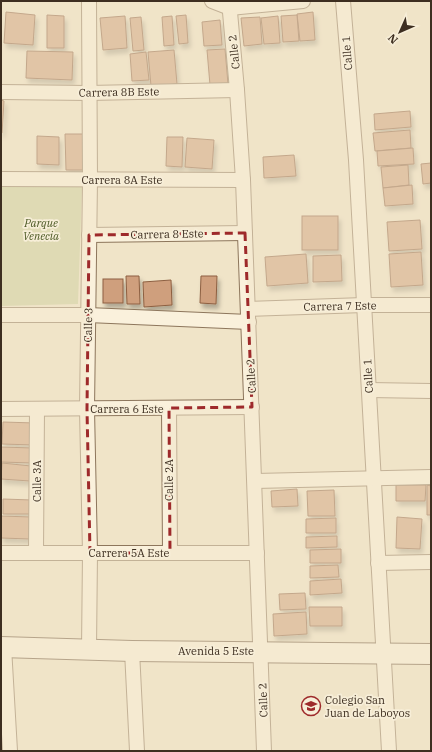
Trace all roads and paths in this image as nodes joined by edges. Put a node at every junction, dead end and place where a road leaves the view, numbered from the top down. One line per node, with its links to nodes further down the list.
1 (89, 1): 8 (street, Calle 3)
2 (212, 1): 5 (street)
3 (303, 1): 5 (street)
4 (343, 1): 14 (street, Calle 1)
5 (229, 5): 6 (street, Calle 2)
6 (238, 90): 8 (street, Carrera 8B Este); 11 (street, Calle 2)
7 (1, 92): 8 (street, Carrera 8B Este)
8 (88, 93): 10 (street, Calle 3)
9 (1, 179): 10 (street, Carrera 8A Este)
10 (90, 180): 11 (street, Carrera 8A Este); 13 (street, Calle 3)
11 (243, 180): 12 (street, Calle 2)
12 (245, 233): 13 (street, Carrera 8 Este); 18 (street, Calle 2)
13 (89, 235): 17 (street, Calle 3)
14 (364, 305): 15 (street, Carrera 7 Este); 18 (street, Carrera 7 Este); 19 (street, Calle 1)
15 (431, 305)
16 (1, 315): 17 (street, Carrera 7 Este)
17 (88, 315): 18 (street, Carrera 7 Este); 25 (street, Calle 3)
18 (248, 315): 21 (street, Calle 2)
19 (369, 390): 20 (street); 26 (street, Calle 1)
20 (431, 391)
21 (252, 407): 22 (street, Carrera 6 Este); 28 (street, Calle 2)
22 (169, 408): 25 (street, Carrera 6 Este); 29 (street, Calle 2A)
23 (1, 409): 24 (street, Carrera 6 Este)
24 (38, 409): 25 (street, Carrera 6 Este); 31 (street, Calle 3A)
25 (87, 409): 32 (street, Calle 3)
26 (373, 477): 27 (street); 28 (street); 35 (street, Calle 1)
27 (431, 478)
28 (255, 481): 33 (street, Calle 2)
29 (170, 552): 32 (street, Carrera 5A Este); 33 (street, Carrera 5A Este)
30 (1, 553): 31 (street, Carrera 5A Este)
31 (36, 553): 32 (street, Carrera 5A Este)
32 (90, 553): 37 (street, Calle 3)
33 (257, 553): 39 (street, Calle 2)
34 (431, 562): 35 (street)
35 (378, 563): 40 (street, Calle 1)
36 (3, 647): 37 (main road, Avenida 5 Este); 42 (street)
37 (89, 649): 38 (main road, Avenida 5 Este)
38 (132, 651): 39 (main road, Avenida 5 Este); 43 (street)
39 (261, 651): 40 (main road, Avenida 5 Este); 44 (street, Calle 2)
40 (383, 654): 41 (main road, Avenida 5 Este); 45 (street, Calle 1)
41 (431, 654)
42 (10, 751)
43 (137, 751)
44 (264, 751)
45 (389, 751)

